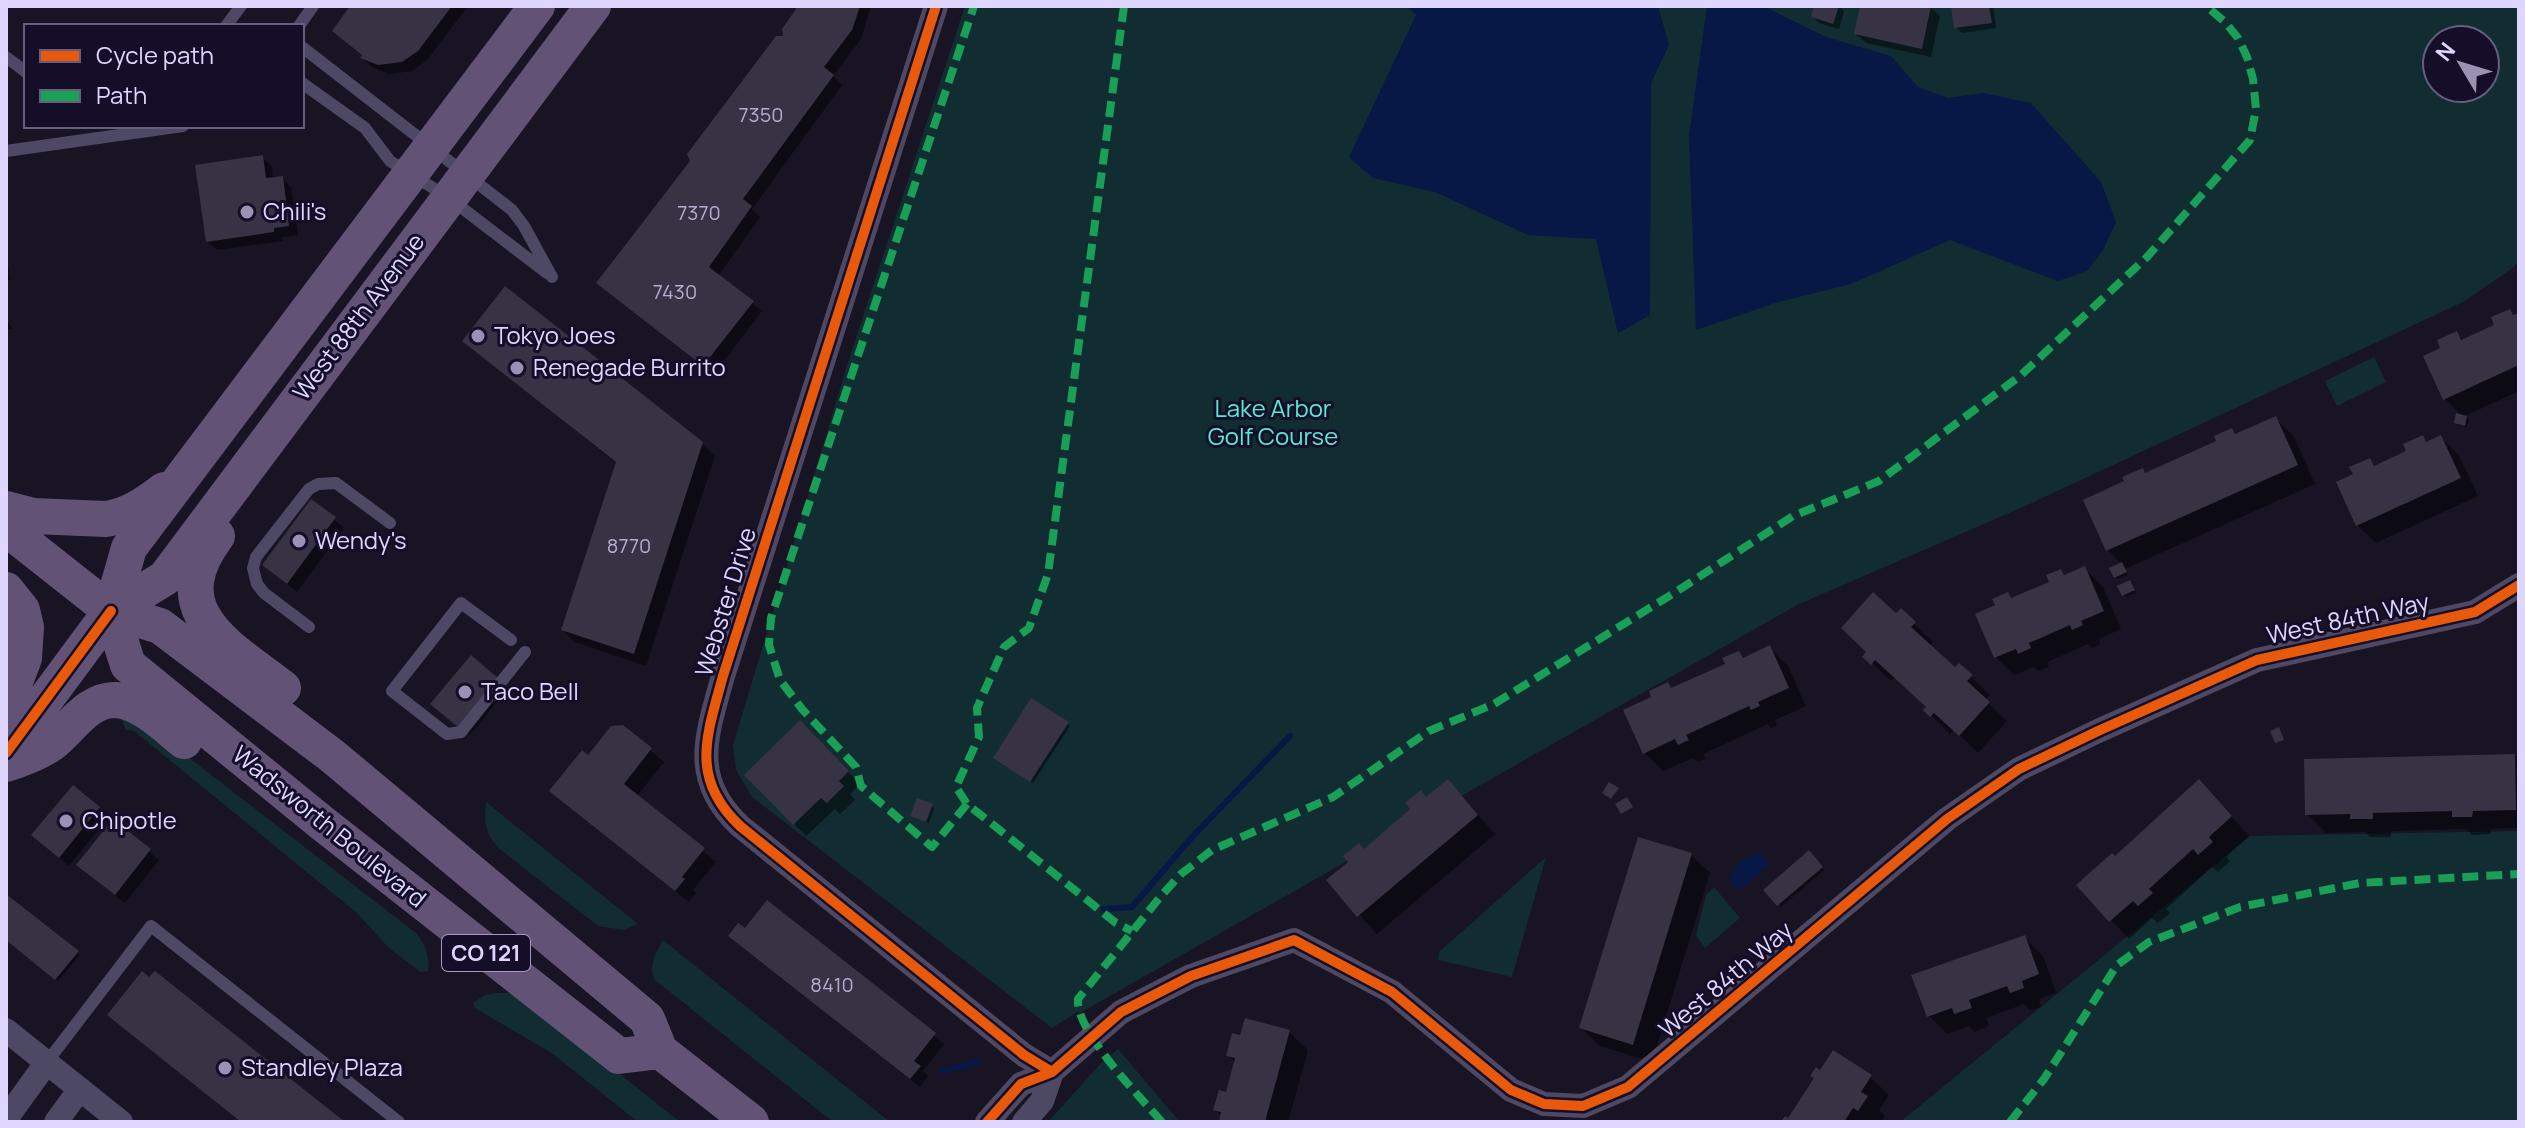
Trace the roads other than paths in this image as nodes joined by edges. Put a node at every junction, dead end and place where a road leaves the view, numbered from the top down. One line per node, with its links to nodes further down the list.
1 (241, 6): 6 (lane)
2 (313, 6): 7 (lane)
3 (537, 6): 14 (main road, West 88th Avenue)
4 (593, 6): 15 (main road, West 88th Avenue)
5 (936, 6): 33 (street, Webster Drive)
6 (228, 24)
7 (300, 24)
8 (304, 49): 14 (lane)
9 (6, 57): 10 (lane)
10 (24, 70)
11 (304, 84): 14 (lane)
12 (155, 128): 13 (lane)
13 (6, 151)
14 (421, 160): 15 (lane); 15 (lane); 16 (main road, West 88th Avenue)
15 (457, 187): 15 (lane); 17 (main road, West 88th Avenue)
16 (185, 473): 18 (main road); 23 (main road, West 88th Avenue)
17 (236, 481): 23 (main road, West 88th Avenue); 29 (main road)
18 (6, 509)
19 (390, 523): 24 (lane)
20 (6, 528): 23 (main road, CO 121)
21 (2519, 585): 33 (street, West 84th Way)
22 (6, 590): 27 (main road)
23 (111, 611): 27 (main road, West 88th Avenue); 28 (main road, Wadsworth Boulevard / CO 121); 29 (main road, CO 121)
24 (309, 627)
25 (511, 640): 26 (lane)
26 (525, 652)
27 (8, 753): 28 (main road)
28 (237, 753): 31 (main road, Wadsworth Boulevard / CO 121)
29 (331, 755): 31 (main road, CO 121)
30 (6, 1030): 32 (street)
31 (660, 1051): 39 (main road, CO 121)
32 (47, 1062): 34 (street); 35 (street); 38 (lane)
33 (1052, 1072): 40 (street, West 84th Way); 41 (street, West 84th Way)
34 (80, 1089): 36 (street); 37 (street)
35 (6, 1119)
36 (56, 1122)
37 (121, 1122)
38 (399, 1122)
39 (751, 1122)
40 (987, 1122)
41 (1024, 1122)

